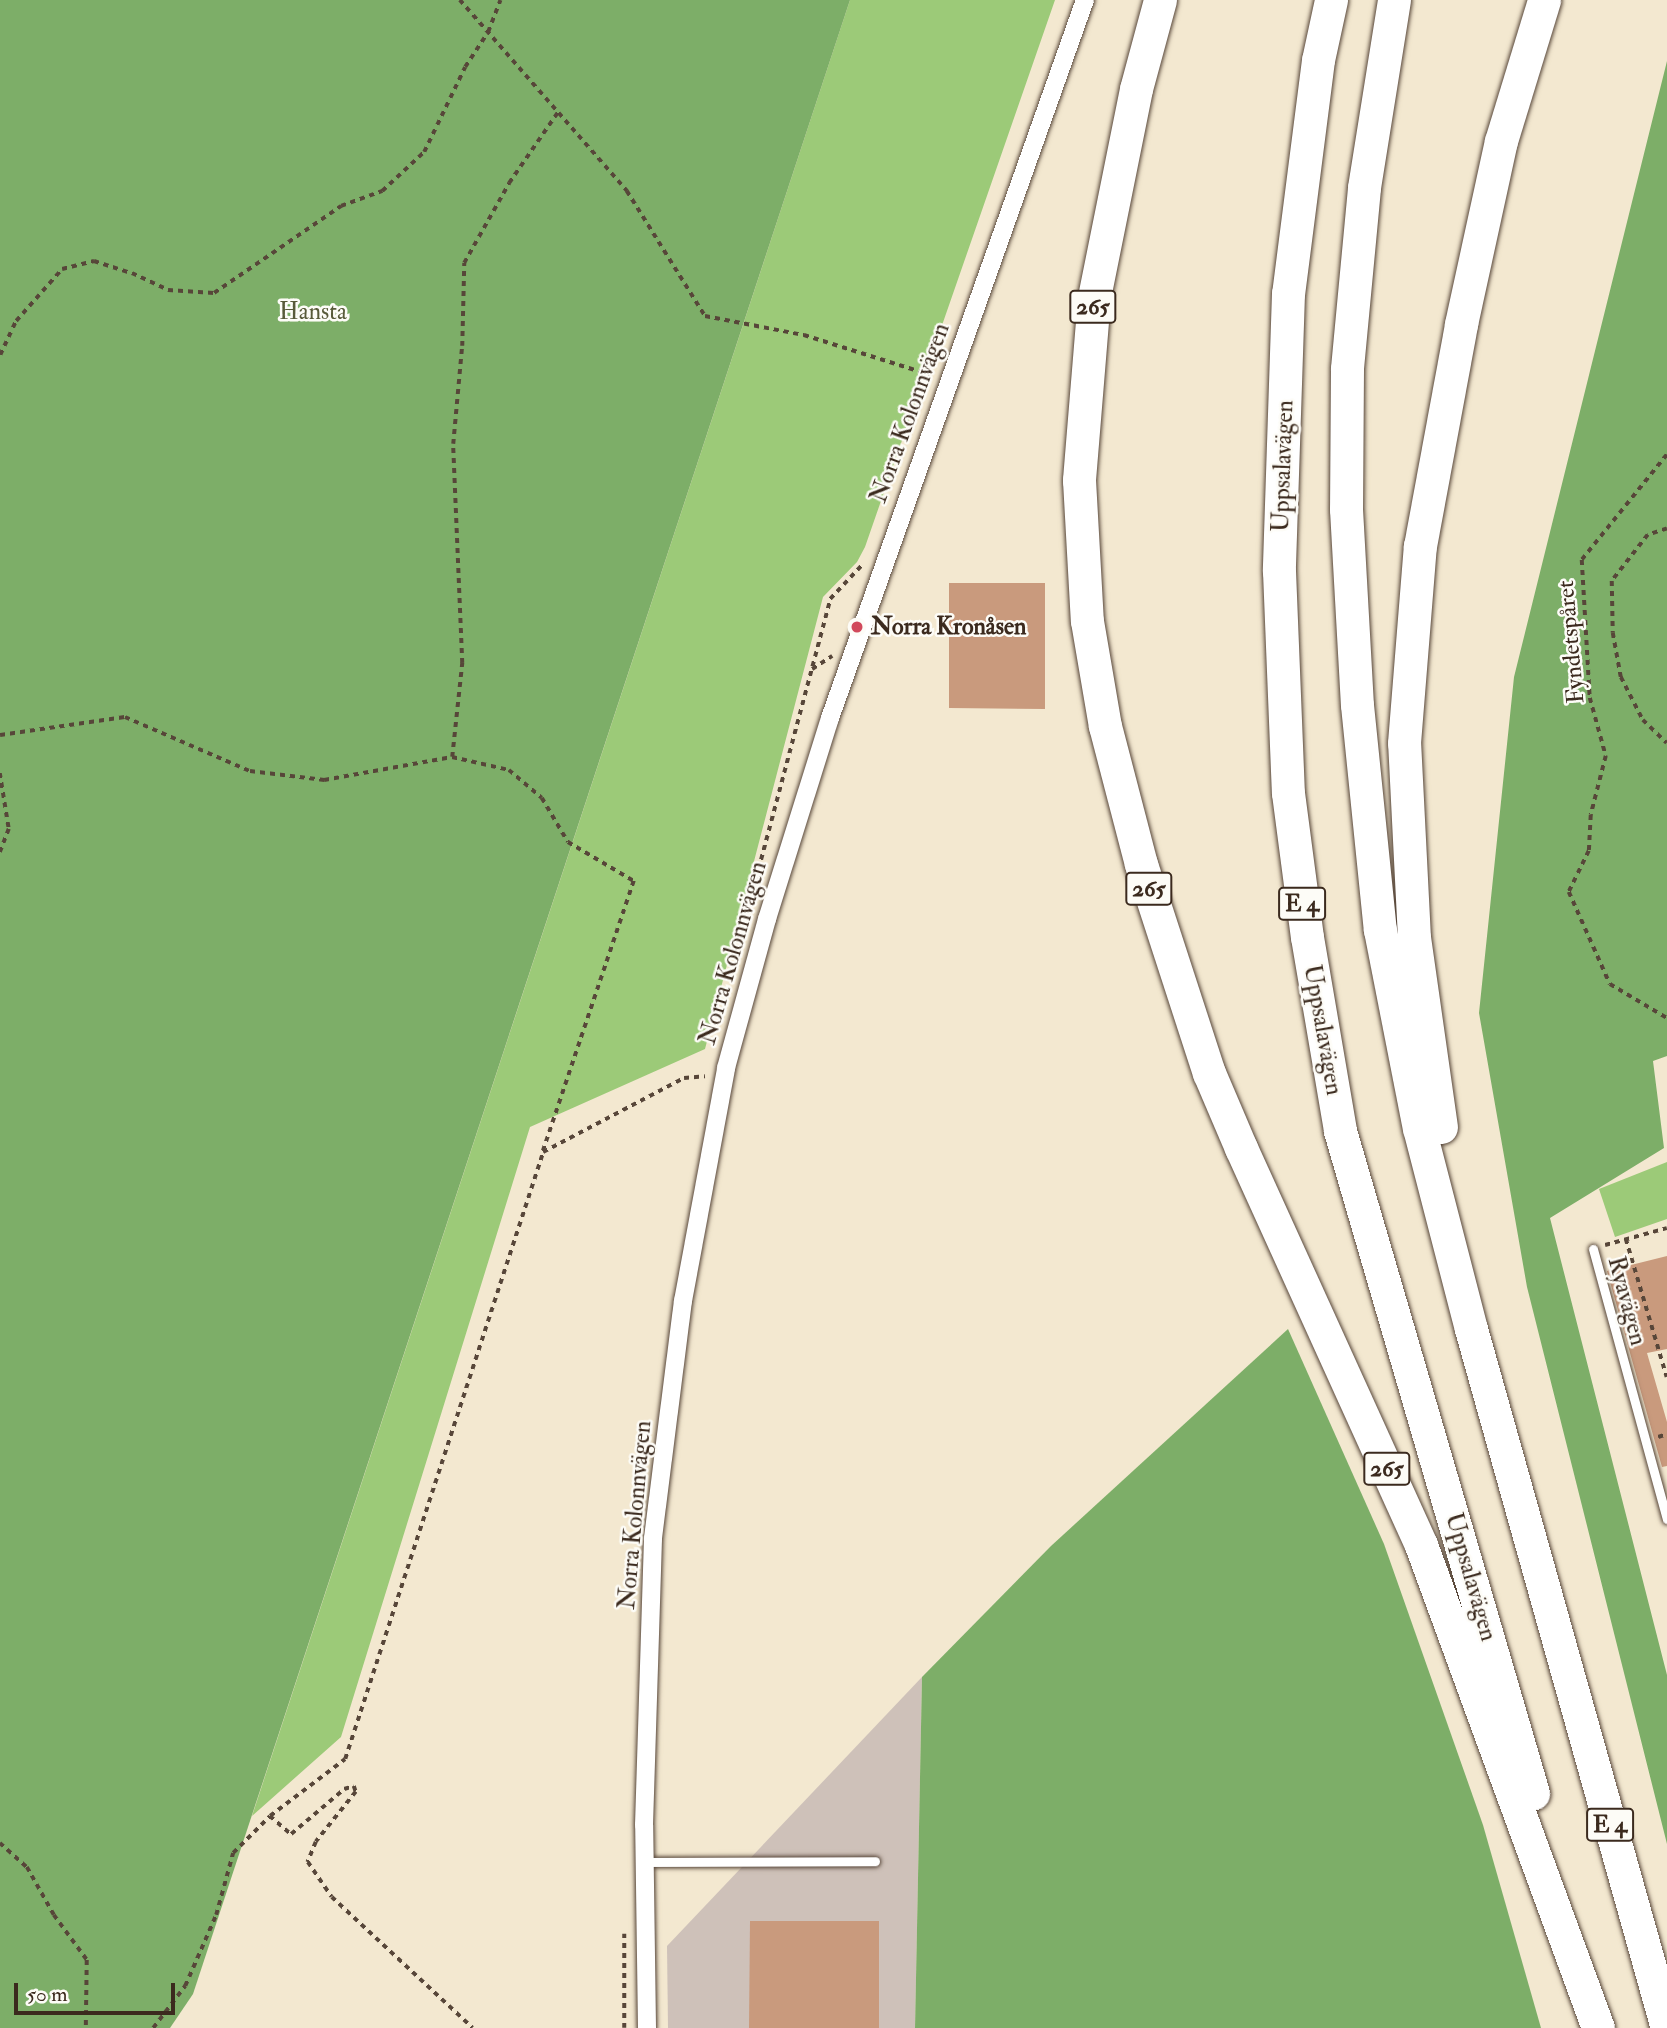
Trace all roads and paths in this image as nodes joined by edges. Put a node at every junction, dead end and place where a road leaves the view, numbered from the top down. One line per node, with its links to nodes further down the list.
1 (460, 0): 9 (path)
2 (500, 0): 9 (path)
3 (1085, 0): 35 (street, Norra Kolonnvägen)
4 (1160, 0): 40 (highway, 265)
5 (1331, 0): 40 (highway, Uppsalavägen / E 4)
6 (1394, 0): 29 (highway, E 4)
7 (1535, 0): 11 (highway)
8 (1544, 0): 11 (highway)
9 (488, 32): 10 (path); 12 (path)
10 (558, 112): 13 (path); 20 (path)
11 (1501, 141): 29 (highway)
12 (0, 355)
13 (933, 376)
14 (1667, 455): 23 (path, Fyndetspåret)
15 (1667, 529): 19 (path, Fyndetspåret)
16 (834, 654): 17 (path)
17 (811, 670)
18 (0, 735): 20 (path)
19 (1667, 743)
20 (452, 757): 25 (path)
21 (0, 772): 22 (path)
22 (0, 852)
23 (1667, 1017)
24 (706, 1076): 25 (path)
25 (543, 1152): 32 (path)
26 (1667, 1228): 27 (path, Ryavägen)
27 (1626, 1239): 28 (path, Ryavägen); 30 (path)
28 (1593, 1249): 31 (lane, Ryavägen)
29 (1471, 1329): 41 (highway, E 4)
30 (1667, 1377)
31 (1667, 1519)
32 (270, 1816): 37 (path); 38 (path)
33 (0, 1843): 36 (path)
34 (876, 1861): 35 (lane)
35 (645, 1862): 39 (street, Norra Kolonnvägen)
36 (86, 2028)
37 (153, 2028)
38 (473, 2028)
39 (647, 2028)
40 (1600, 2028)
41 (1667, 2028)

